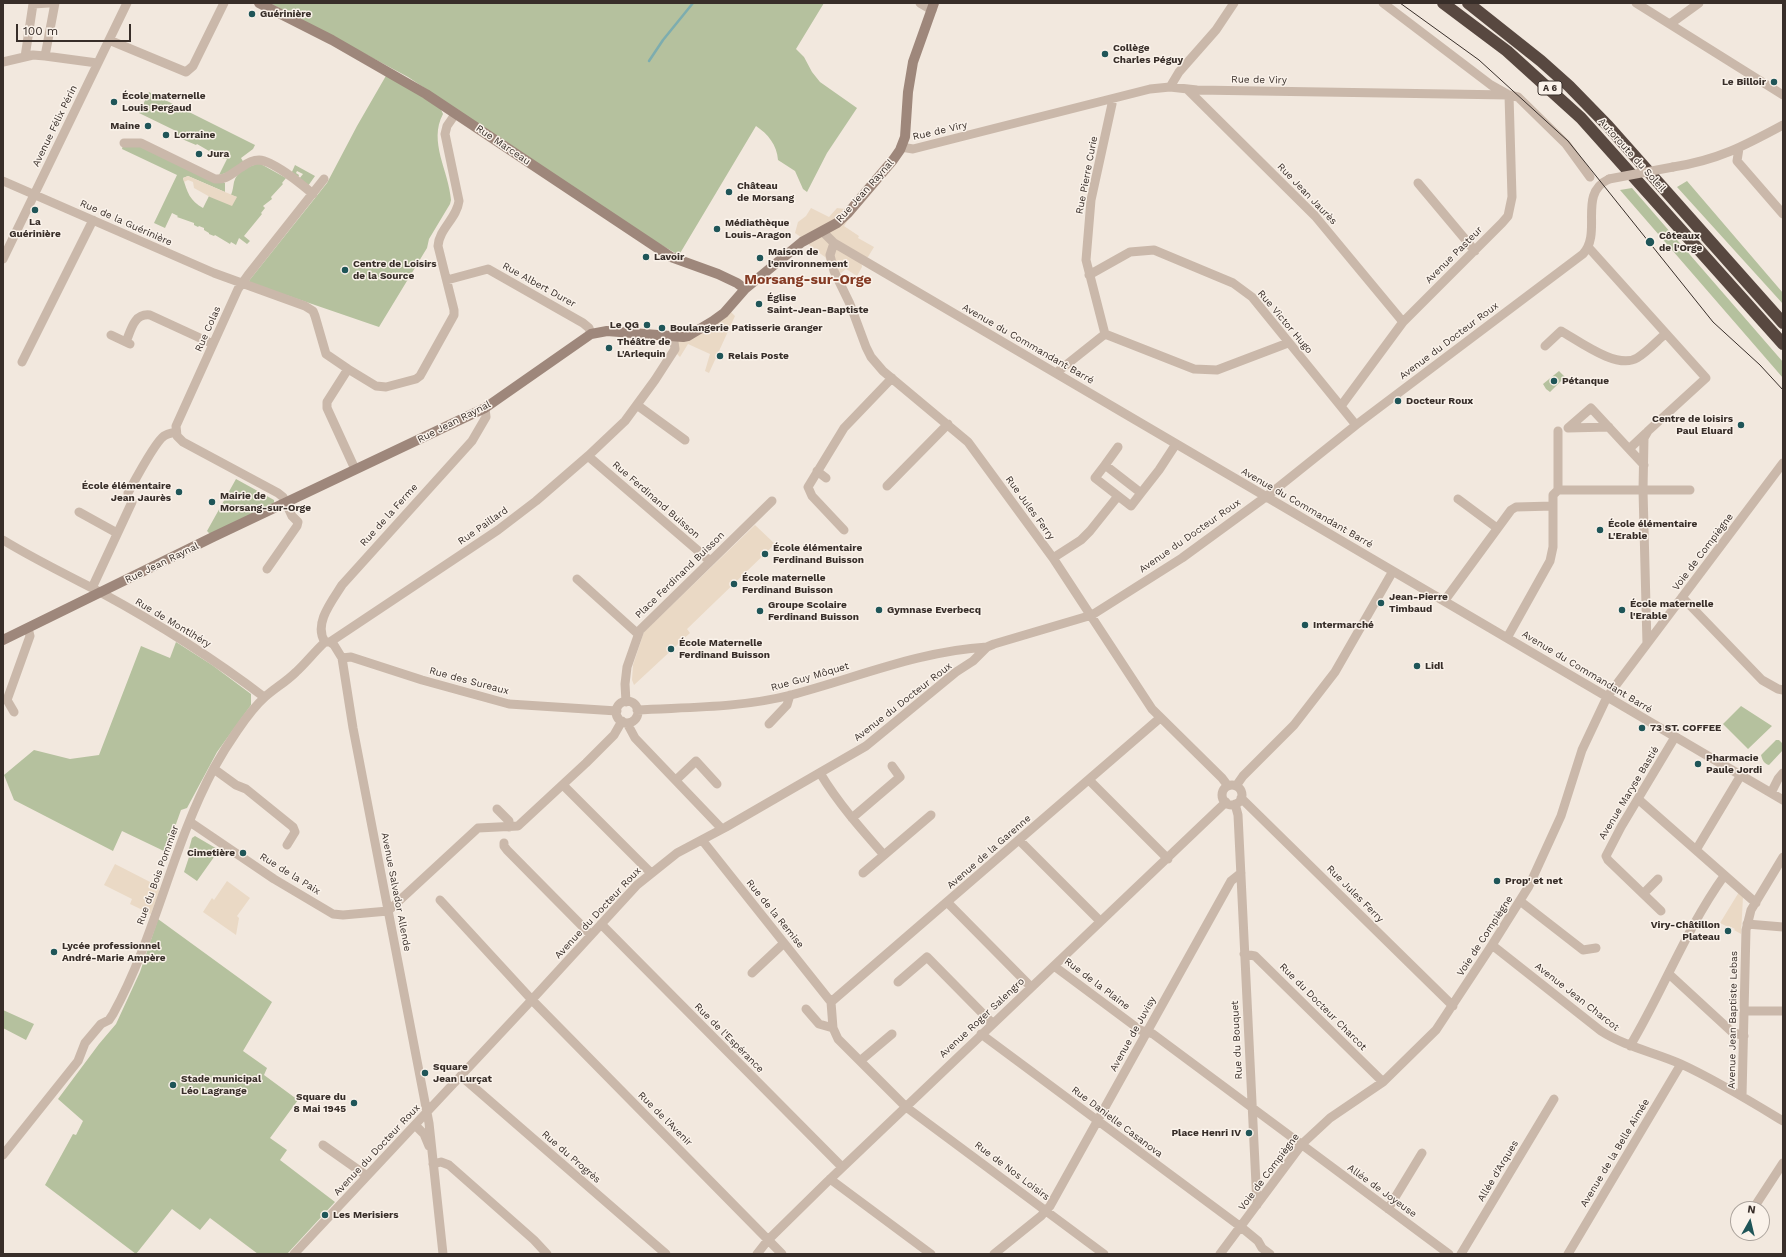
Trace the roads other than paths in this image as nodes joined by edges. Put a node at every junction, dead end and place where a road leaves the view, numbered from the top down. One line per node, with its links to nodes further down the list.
1 (49, 3): 17 (street)
2 (55, 3): 16 (street)
3 (127, 3): 15 (street, Avenue Félix Périn)
4 (224, 3): 15 (street)
5 (259, 3): 25 (main road, Rue Marceau)
6 (920, 3): 13 (street)
7 (1234, 3): 20 (street)
8 (1383, 3): 22 (street)
9 (1443, 3): 57 (highway, Autoroute du Soleil / A 6)
10 (1468, 3): 49 (highway, Autoroute du Soleil / A 6)
11 (1636, 3): 14 (street)
12 (1699, 3): 14 (street)
13 (933, 7): 28 (main road, Rue Jean Raynal)
14 (1670, 24): 23 (street)
15 (109, 40): 19 (street, Avenue Félix Périn)
16 (45, 56): 17 (street); 19 (street)
17 (25, 57): 18 (street)
18 (3, 62)
19 (98, 63): 35 (street, Avenue Félix Périn)
20 (1170, 86): 21 (street, Rue de Viry); 24 (street, Rue de Viry)
21 (1187, 89): 22 (street, Rue de Viry); 48 (street, Rue Jean Jaurès)
22 (1508, 95): 30 (street, Rue de Viry); 42 (street, Avenue Pasteur)
23 (1783, 95)
24 (1112, 98): 28 (street, Rue de Viry); 44 (street, Rue Pierre Curie)
25 (456, 113): 45 (street); 47 (main road, Rue Marceau)
26 (1783, 125): 29 (street)
27 (124, 143): 34 (street)
28 (901, 147): 38 (main road, Rue Jean Raynal)
29 (1740, 148): 36 (street); 40 (street, bridge)
30 (1590, 177)
31 (324, 179): 34 (street, Rue Colas)
32 (3, 182): 35 (street, Rue de la Guérinière)
33 (1418, 183): 42 (street)
34 (313, 194): 46 (street, Rue Colas)
35 (34, 195): 37 (street, Rue de la Guérinière); 41 (street, Avenue Félix Périn)
36 (1783, 214)
37 (93, 220): 46 (street, Rue de la Guérinière); 59 (street)
38 (823, 232): 39 (street, Avenue du Commandant Barré); 47 (main road, Rue Jean Raynal)
39 (834, 243): 61 (street, Avenue du Commandant Barré); 62 (street, Rue Jules Ferry)
40 (1589, 248): 52 (street); 67 (street, Avenue du Docteur Roux)
41 (5, 249): 43 (street, Avenue Félix Périn)
42 (1474, 251): 48 (street, Avenue Pasteur)
43 (3, 258)
44 (1089, 275): 51 (street, Rue Pierre Curie); 55 (street, Rue Victor Hugo)
45 (447, 280): 50 (street, Rue Albert Durer); 60 (street)
46 (241, 284): 56 (street, Rue Colas); 60 (street, Rue de la Guérinière)
47 (745, 289): 54 (main road, Rue Jean Raynal)
48 (1403, 322): 64 (street, Avenue Pasteur)
49 (1783, 323)
50 (591, 334): 54 (main road, Rue Jean Raynal); 65 (main road, Rue Jean Raynal)
51 (1105, 334): 55 (street); 61 (street)
52 (1665, 334): 58 (street); 70 (street)
53 (111, 336): 56 (street)
54 (670, 336): 63 (street, Rue Paillard)
55 (1288, 342): 64 (street, Rue Victor Hugo)
56 (213, 344): 71 (street, Rue Colas)
57 (1783, 344)
58 (1545, 346)
59 (22, 362)
60 (348, 369): 80 (street)
61 (1056, 374): 73 (street, Avenue du Commandant Barré)
62 (892, 378): 66 (street, Rue Jules Ferry); 81 (street)
63 (637, 406): 72 (street); 76 (street, Rue Paillard)
64 (1341, 406): 67 (street, Rue Victor Hugo)
65 (485, 408): 80 (main road, Rue Jean Raynal); 114 (street, Rue de la Ferme)
66 (948, 424): 83 (street); 101 (street, Rue Jules Ferry)
67 (1356, 425): 90 (street, Avenue du Docteur Roux)
68 (1609, 427): 75 (street)
69 (1558, 431): 84 (street)
70 (1648, 431): 75 (street); 79 (street)
71 (176, 432): 87 (street); 94 (street)
72 (685, 440)
73 (1176, 444): 88 (street); 90 (street, Avenue du Commandant Barré)
74 (1118, 447): 78 (street)
75 (1629, 449): 79 (street)
76 (588, 456): 102 (street, Rue Ferdinand Buisson); 114 (street, Rue Paillard)
77 (1783, 463): 107 (street, Voie de Compiègne)
78 (1105, 465): 88 (street); 89 (street)
79 (1644, 465): 85 (street)
80 (355, 469): 94 (main road, Rue Jean Raynal)
81 (817, 471): 82 (street); 98 (street)
82 (826, 478)
83 (887, 486)
84 (1558, 490): 85 (street); 95 (street)
85 (1643, 490): 86 (street); 115 (street)
86 (1690, 490)
87 (128, 493)
88 (1141, 493): 89 (street)
89 (1118, 496): 101 (street)
90 (1266, 496): 104 (street, Avenue du Commandant Barré); 109 (street, Avenue du Docteur Roux)
91 (1458, 499): 97 (street)
92 (772, 501): 102 (street, Place Ferdinand Buisson)
93 (132, 502): 99 (street)
94 (287, 502): 103 (street); 106 (main road, Rue Jean Raynal)
95 (1553, 506): 97 (street); 112 (street)
96 (79, 512): 99 (street)
97 (1497, 528): 108 (street)
98 (844, 530)
99 (117, 533): 106 (street)
100 (3, 540): 106 (street, Rue de Montlhéry)
101 (1053, 558): 109 (street, Rue Jules Ferry)
102 (710, 561): 111 (street, Place Ferdinand Buisson)
103 (267, 569)
104 (1392, 570): 108 (street, Avenue du Commandant Barré); 139 (street)
105 (577, 579): 111 (street)
106 (96, 591): 110 (main road, Rue Jean Raynal); 121 (street, Rue de Montlhéry)
107 (1682, 597): 115 (street, Voie de Compiègne); 118 (street)
108 (1445, 600): 112 (street, Avenue du Commandant Barré)
109 (1092, 615): 116 (street, Avenue du Docteur Roux); 126 (street, Rue Jules Ferry)
110 (28, 628): 113 (main road, Rue Jean Raynal); 125 (street)
111 (638, 634): 122 (street, Place Ferdinand Buisson)
112 (1507, 638): 120 (street, Avenue du Commandant Barré)
113 (3, 640)
114 (328, 642): 117 (street, Avenue Salvador Allende); 121 (street, Rue Paillard)
115 (1647, 644): 120 (street, Voie de Compiègne)
116 (987, 647): 119 (street, Rue Guy Môquet); 132 (street, Avenue du Docteur Roux)
117 (342, 658): 124 (street, Rue des Sureaux); 168 (street, Avenue Salvador Allende)
118 (1783, 690)
119 (790, 695): 123 (street, Rue Guy Môquet); 128 (street)
120 (1606, 697): 129 (street, Avenue du Commandant Barré); 165 (street, Voie de Compiègne)
121 (264, 698): 131 (street, Rue du Bois Pommier)
122 (626, 702): 123 (street); 124 (street)
123 (637, 710): 127 (street)
124 (617, 711): 127 (street)
125 (14, 712)
126 (1160, 718): 136 (street, Avenue de la Garenne); 139 (street, Rue Jules Ferry)
127 (624, 722): 135 (street); 137 (street)
128 (769, 724)
129 (1675, 737): 134 (street, Avenue du Commandant Barré); 141 (street, Avenue Maryse Bastié)
130 (892, 766): 146 (street)
131 (214, 769): 147 (street, Rue du Bois Pommier); 153 (street)
132 (820, 773): 146 (street); 149 (street, Avenue du Docteur Roux)
133 (1783, 773): 140 (street)
134 (1741, 775): 140 (street, Avenue du Commandant Barré); 154 (street)
135 (676, 780): 138 (street); 149 (street)
136 (1089, 780): 151 (street, Avenue de la Garenne); 157 (street)
137 (563, 784): 148 (street); 158 (street)
138 (717, 784)
139 (1232, 786): 143 (street, Rue Jules Ferry); 143 (street)
140 (1771, 793): 142 (street, Avenue du Commandant Barré)
141 (1638, 799): 154 (street); 163 (street, Avenue Maryse Bastié)
142 (1783, 800)
143 (1234, 802): 157 (street, Avenue Roger Salengro); 160 (street); 186 (street, Rue Jules Ferry)
144 (497, 809): 148 (street)
145 (931, 815): 155 (street)
146 (852, 818): 155 (street)
147 (190, 822): 168 (street, Rue de la Paix); 213 (street, Rue du Bois Pommier)
148 (509, 827): 168 (street)
149 (722, 829): 150 (street, Avenue du Docteur Roux)
150 (702, 840): 158 (street, Avenue du Docteur Roux); 175 (street, Rue de la Remise)
151 (1020, 840): 166 (street, Avenue de la Garenne); 170 (street)
152 (504, 842): 174 (street)
153 (287, 845)
154 (1696, 850): 161 (street)
155 (884, 855): 159 (street)
156 (1783, 857): 167 (street, Avenue Jean Baptiste Lebas)
157 (1168, 859): 170 (street, Avenue Roger Salengro)
158 (651, 873): 171 (street, Avenue du Docteur Roux)
159 (862, 873)
160 (1241, 873): 178 (street, Rue du Bouquet); 192 (street, Avenue de Juvisy)
161 (1724, 876): 167 (street); 181 (street)
162 (1658, 879): 163 (street)
163 (1644, 894): 169 (street, Avenue Maryse Bastié)
164 (440, 900): 184 (street, Rue de l'Avenir)
165 (1520, 901): 176 (street, Voie de Compiègne); 177 (street)
166 (948, 903): 183 (street); 185 (street, Avenue de la Garenne)
167 (1756, 903): 172 (street, Avenue Jean Baptiste Lebas)
168 (388, 911): 205 (street, Avenue Salvador Allende)
169 (1661, 911)
170 (1100, 921): 179 (street, Avenue Roger Salengro)
171 (601, 924): 174 (street, Avenue du Docteur Roux); 216 (street, Rue de l'Espérance)
172 (1748, 924): 173 (street); 188 (street, Avenue Jean Baptiste Lebas)
173 (1783, 927)
174 (591, 935): 184 (street, Avenue du Docteur Roux)
175 (784, 943): 180 (street); 185 (street, Rue de la Remise)
176 (1492, 945): 186 (street, Voie de Compiègne); 196 (street, Avenue Jean Charcot)
177 (1596, 948)
178 (1244, 954): 200 (street, Rue du Docteur Charcot); 204 (street, Rue du Bouquet)
179 (1054, 966): 183 (street, Avenue Roger Salengro); 192 (street, Rue de la Plaine)
180 (752, 973)
181 (1669, 974): 195 (street); 196 (street)
182 (898, 982): 190 (street)
183 (1031, 987): 190 (street, Avenue Roger Salengro)
184 (532, 1000): 199 (street, Avenue du Docteur Roux); 224 (street, Rue de l'Avenir)
185 (831, 1002): 191 (street)
186 (1453, 1006): 200 (street, Voie de Compiègne)
187 (806, 1009): 191 (street)
188 (1745, 1011): 189 (street); 195 (street, Avenue Jean Baptiste Lebas)
189 (1783, 1011)
190 (992, 1023): 194 (street, Avenue Roger Salengro)
191 (833, 1028): 197 (street, Rue de Nos Loisirs)
192 (1146, 1032): 204 (street, Rue de la Plaine); 206 (street, Avenue de Juvisy)
193 (892, 1034): 197 (street)
194 (981, 1034): 203 (street, Avenue Roger Salengro); 206 (street, Rue Danielle Casanova)
195 (1744, 1036): 201 (street, Avenue Jean Baptiste Lebas)
196 (1630, 1046): 198 (street, Avenue Jean Charcot)
197 (860, 1061): 203 (street, Rue de Nos Loisirs)
198 (1681, 1064): 201 (street, Avenue Jean Charcot); 239 (street, Avenue de la Belle Aimée)
199 (461, 1076): 205 (street, Avenue du Docteur Roux); 229 (street, Rue du Progrès)
200 (1383, 1082): 209 (street, Voie de Compiègne)
201 (1742, 1096): 207 (street, Avenue Jean Charcot)
202 (1554, 1099): 238 (street, Allée d'Arques)
203 (906, 1107): 216 (street, Avenue Roger Salengro); 222 (street, Rue de Nos Loisirs)
204 (1252, 1107): 209 (street, Rue de la Plaine); 220 (street, Rue du Bouquet)
205 (427, 1112): 208 (street, Avenue du Docteur Roux); 211 (street, Avenue Salvador Allende)
206 (1097, 1121): 222 (street, Avenue de Juvisy); 223 (street, Rue Danielle Casanova)
207 (1783, 1122)
208 (415, 1125): 211 (street, Avenue Salvador Allende); 217 (street, Avenue du Docteur Roux)
209 (1302, 1144): 220 (street, Voie de Compiègne); 221 (street, Allée de Joyeuse)
210 (323, 1145): 217 (street)
211 (431, 1150): 215 (street, Avenue Salvador Allende)
212 (1422, 1153): 221 (street)
213 (3, 1155)
214 (1783, 1163): 219 (street)
215 (433, 1164): 227 (street, Avenue Salvador Allende); 228 (street)
216 (842, 1167): 218 (street, Avenue Roger Salengro)
217 (367, 1176): 226 (street, Avenue du Docteur Roux)
218 (830, 1179): 224 (street, Avenue Roger Salengro); 232 (street)
219 (1758, 1201)
220 (1257, 1205): 223 (street, Voie de Compiègne)
221 (1388, 1209): 237 (street, Allée de Joyeuse)
222 (1047, 1211): 233 (street, Avenue de Juvisy); 234 (street, Rue de Nos Loisirs)
223 (1241, 1227): 225 (street, Rue Danielle Casanova); 235 (street, Voie de Compiègne)
224 (768, 1240): 230 (street, Avenue Roger Salengro); 231 (street, Rue de l'Avenir)
225 (1262, 1251): 236 (street, Rue Danielle Casanova)
226 (294, 1254)
227 (443, 1254)
228 (547, 1254)
229 (666, 1254)
230 (757, 1254)
231 (782, 1254)
232 (931, 1254)
233 (994, 1254)
234 (1104, 1254)
235 (1220, 1254)
236 (1270, 1254)
237 (1449, 1254)
238 (1461, 1254)
239 (1568, 1254)

